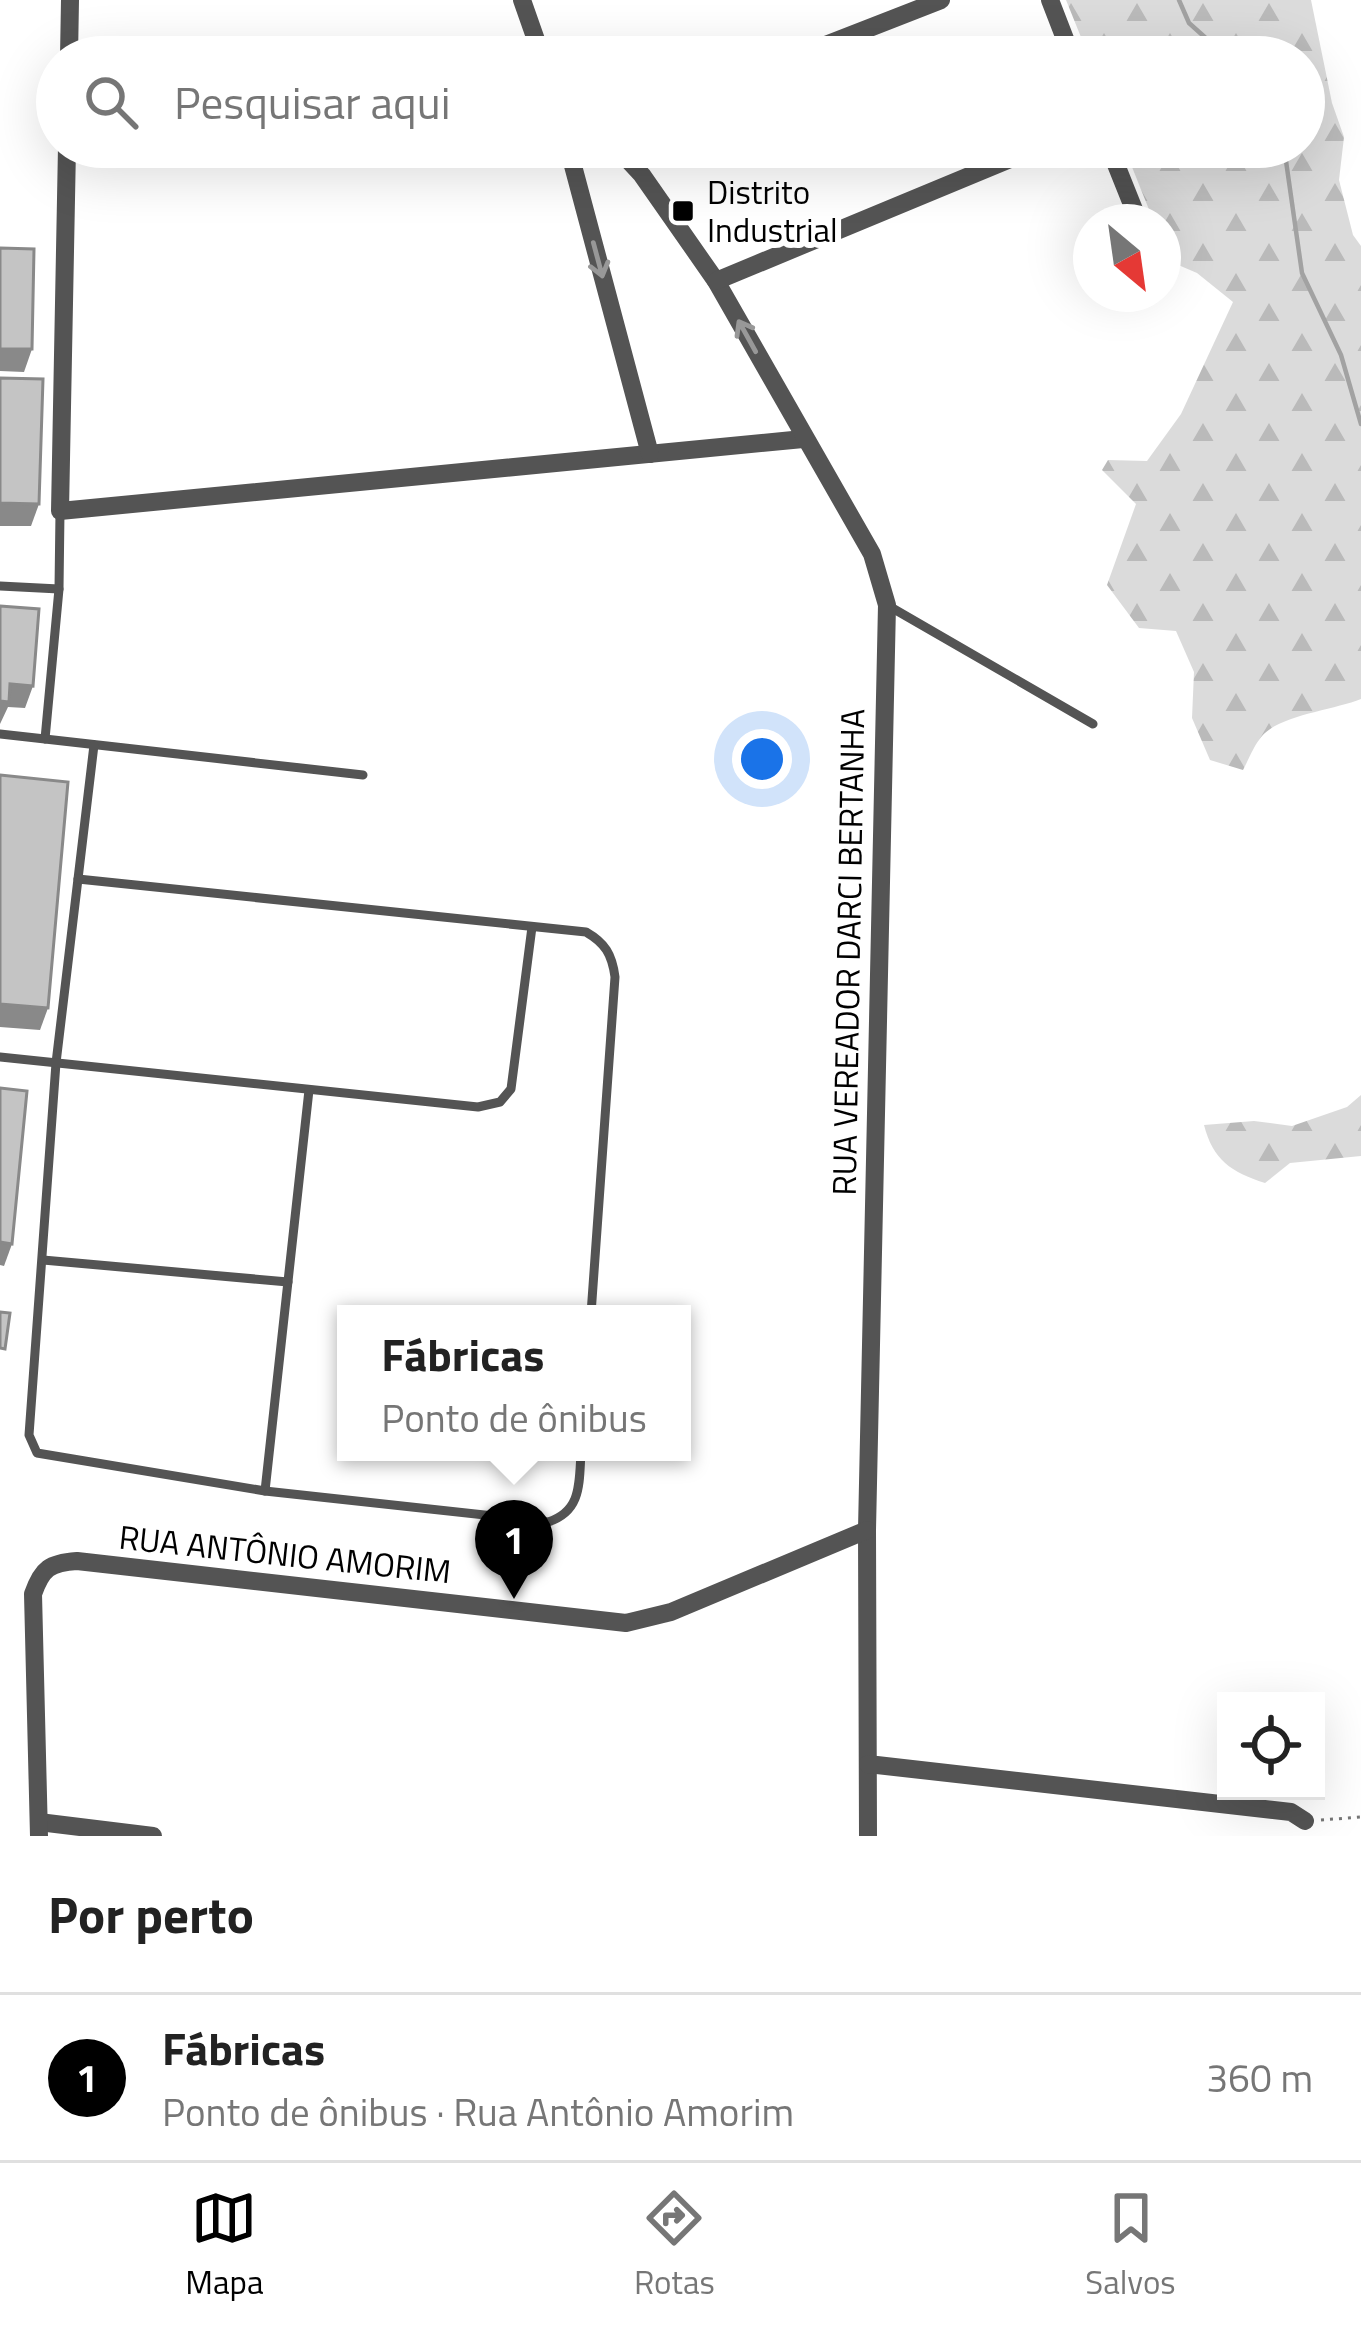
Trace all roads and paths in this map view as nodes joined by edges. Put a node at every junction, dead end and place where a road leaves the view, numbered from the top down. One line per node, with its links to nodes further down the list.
1 (70, 0): 5 (street)
2 (522, 0): 6 (street)
3 (940, 0): 7 (street)
4 (1050, 0): 8 (street)
5 (69, 36)
6 (535, 36)
7 (848, 36)
8 (1064, 36)
9 (67, 168): 18 (street)
10 (574, 168): 17 (street, one-way to 17)
11 (636, 168): 15 (street, RUA VEREADOR DARCI BERTANHA)
12 (988, 168): 15 (street)
13 (1116, 168): 14 (street)
14 (1131, 204)
15 (716, 281): 16 (street, RUA VEREADOR DARCI BERTANHA, one-way to 15)
16 (803, 439): 17 (street); 21 (street, RUA VEREADOR DARCI BERTANHA)
17 (650, 454): 18 (street)
18 (60, 511): 20 (lane)
19 (0, 586): 20 (lane)
20 (59, 590): 24 (lane)
21 (887, 605): 22 (lane); 37 (street, RUA VEREADOR DARCI BERTANHA)
22 (1093, 724)
23 (0, 734): 24 (lane)
24 (45, 739): 25 (lane)
25 (94, 745): 26 (lane); 27 (lane)
26 (363, 775)
27 (78, 879): 28 (lane); 30 (lane)
28 (532, 927): 31 (lane); 34 (lane)
29 (0, 1057): 30 (lane)
30 (56, 1063): 31 (lane); 32 (lane)
31 (309, 1090): 33 (lane)
32 (43, 1260): 33 (lane); 36 (lane)
33 (288, 1282): 36 (lane)
34 (592, 1305)
35 (580, 1461): 36 (lane)
36 (265, 1491)
37 (866, 1530): 38 (street, RUA VEREADOR DARCI BERTANHA); 40 (street, RUA ANTÔNIO AMORIM)
38 (868, 1764): 41 (street); 43 (street, RUA VEREADOR DARCI BERTANHA)
39 (1361, 1817): 41 (path)
40 (39, 1829): 42 (street)
41 (1305, 1829)
42 (153, 1836)
43 (868, 1836)

